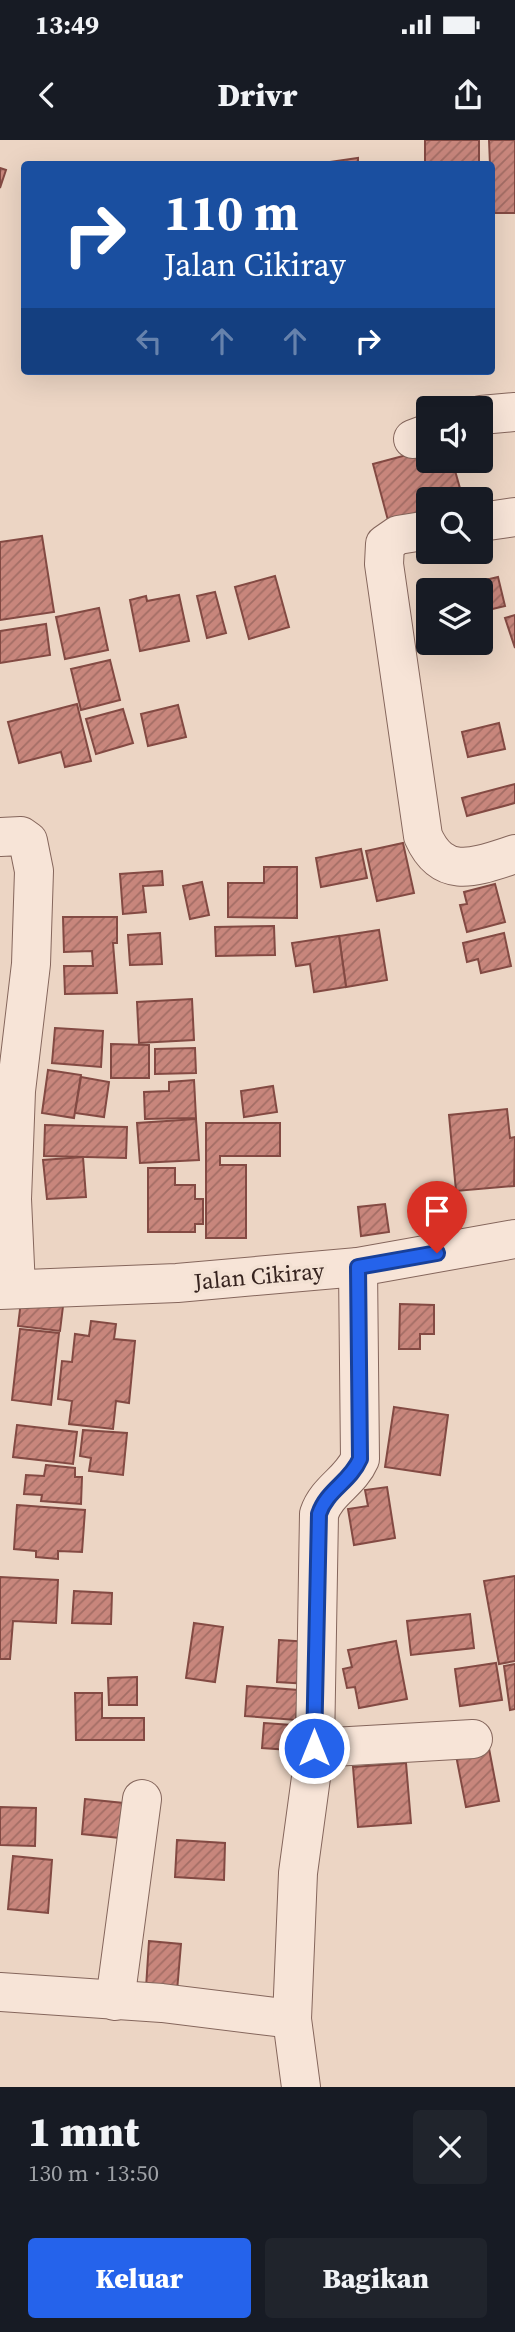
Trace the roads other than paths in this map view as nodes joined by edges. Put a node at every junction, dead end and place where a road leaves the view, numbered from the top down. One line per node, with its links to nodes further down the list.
1 (515, 412): 2 (street)
2 (493, 414)
3 (515, 517): 4 (street)
4 (493, 520)
5 (416, 532): 7 (street)
6 (0, 837): 10 (street)
7 (515, 855)
8 (515, 1239): 9 (street, Jalan Cikiray)
9 (358, 1267): 10 (street, Jalan Cikiray); 12 (street)
10 (8, 1289)
11 (473, 1739): 12 (street)
12 (314, 1748): 16 (street)
13 (142, 1799): 15 (street)
14 (0, 1992): 15 (street)
15 (115, 2001): 16 (street)
16 (292, 2019): 17 (street)
17 (300, 2087)

